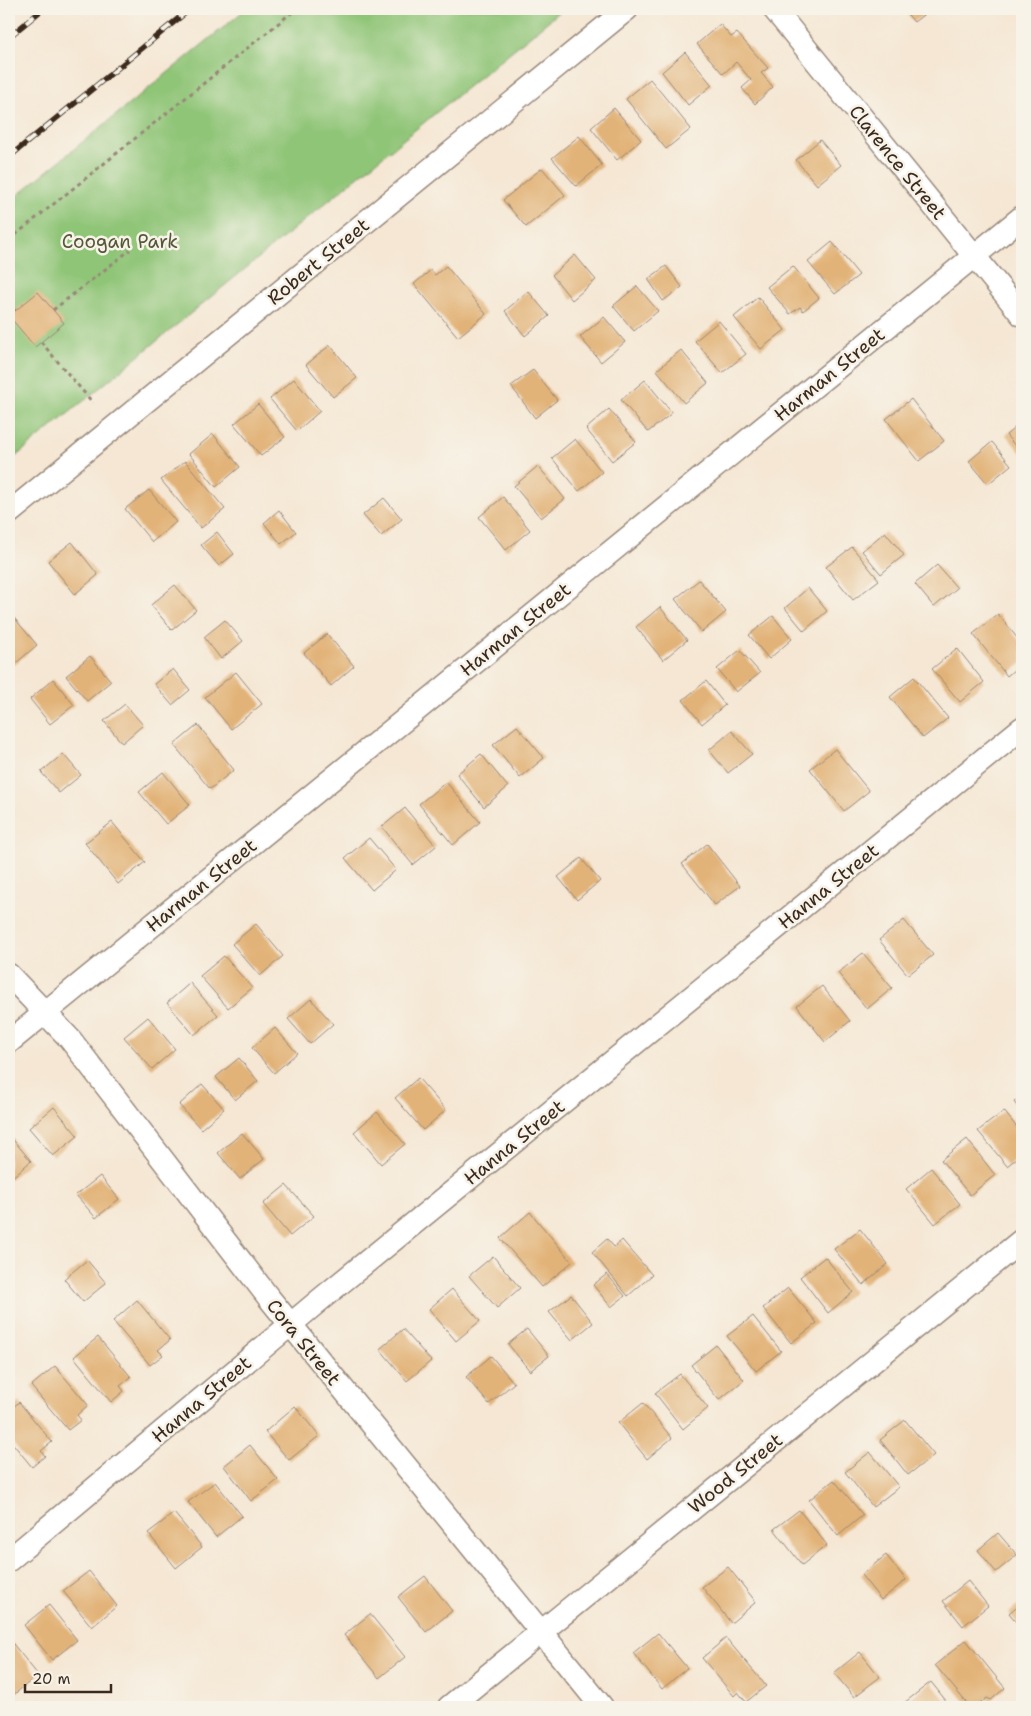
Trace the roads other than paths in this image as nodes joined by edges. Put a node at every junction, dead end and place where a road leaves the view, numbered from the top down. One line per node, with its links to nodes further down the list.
1 (628, 9): 6 (street, Robert Street)
2 (774, 9): 4 (street, Clarence Street)
3 (1022, 217): 4 (street, Harman Street)
4 (974, 256): 5 (street, Clarence Street); 9 (street, Harman Street)
5 (1022, 316)
6 (9, 513)
7 (1022, 728): 12 (street, Hanna Street)
8 (9, 975): 9 (street, Cora Street)
9 (44, 1013): 10 (street, Harman Street); 12 (street, Cora Street)
10 (9, 1042)
11 (1022, 1240): 14 (street, Wood Street)
12 (290, 1325): 13 (street, Hanna Street); 14 (street, Cora Street)
13 (9, 1560)
14 (539, 1633): 15 (street, Wood Street); 16 (street, Cora Street)
15 (449, 1707)
16 (602, 1707)

